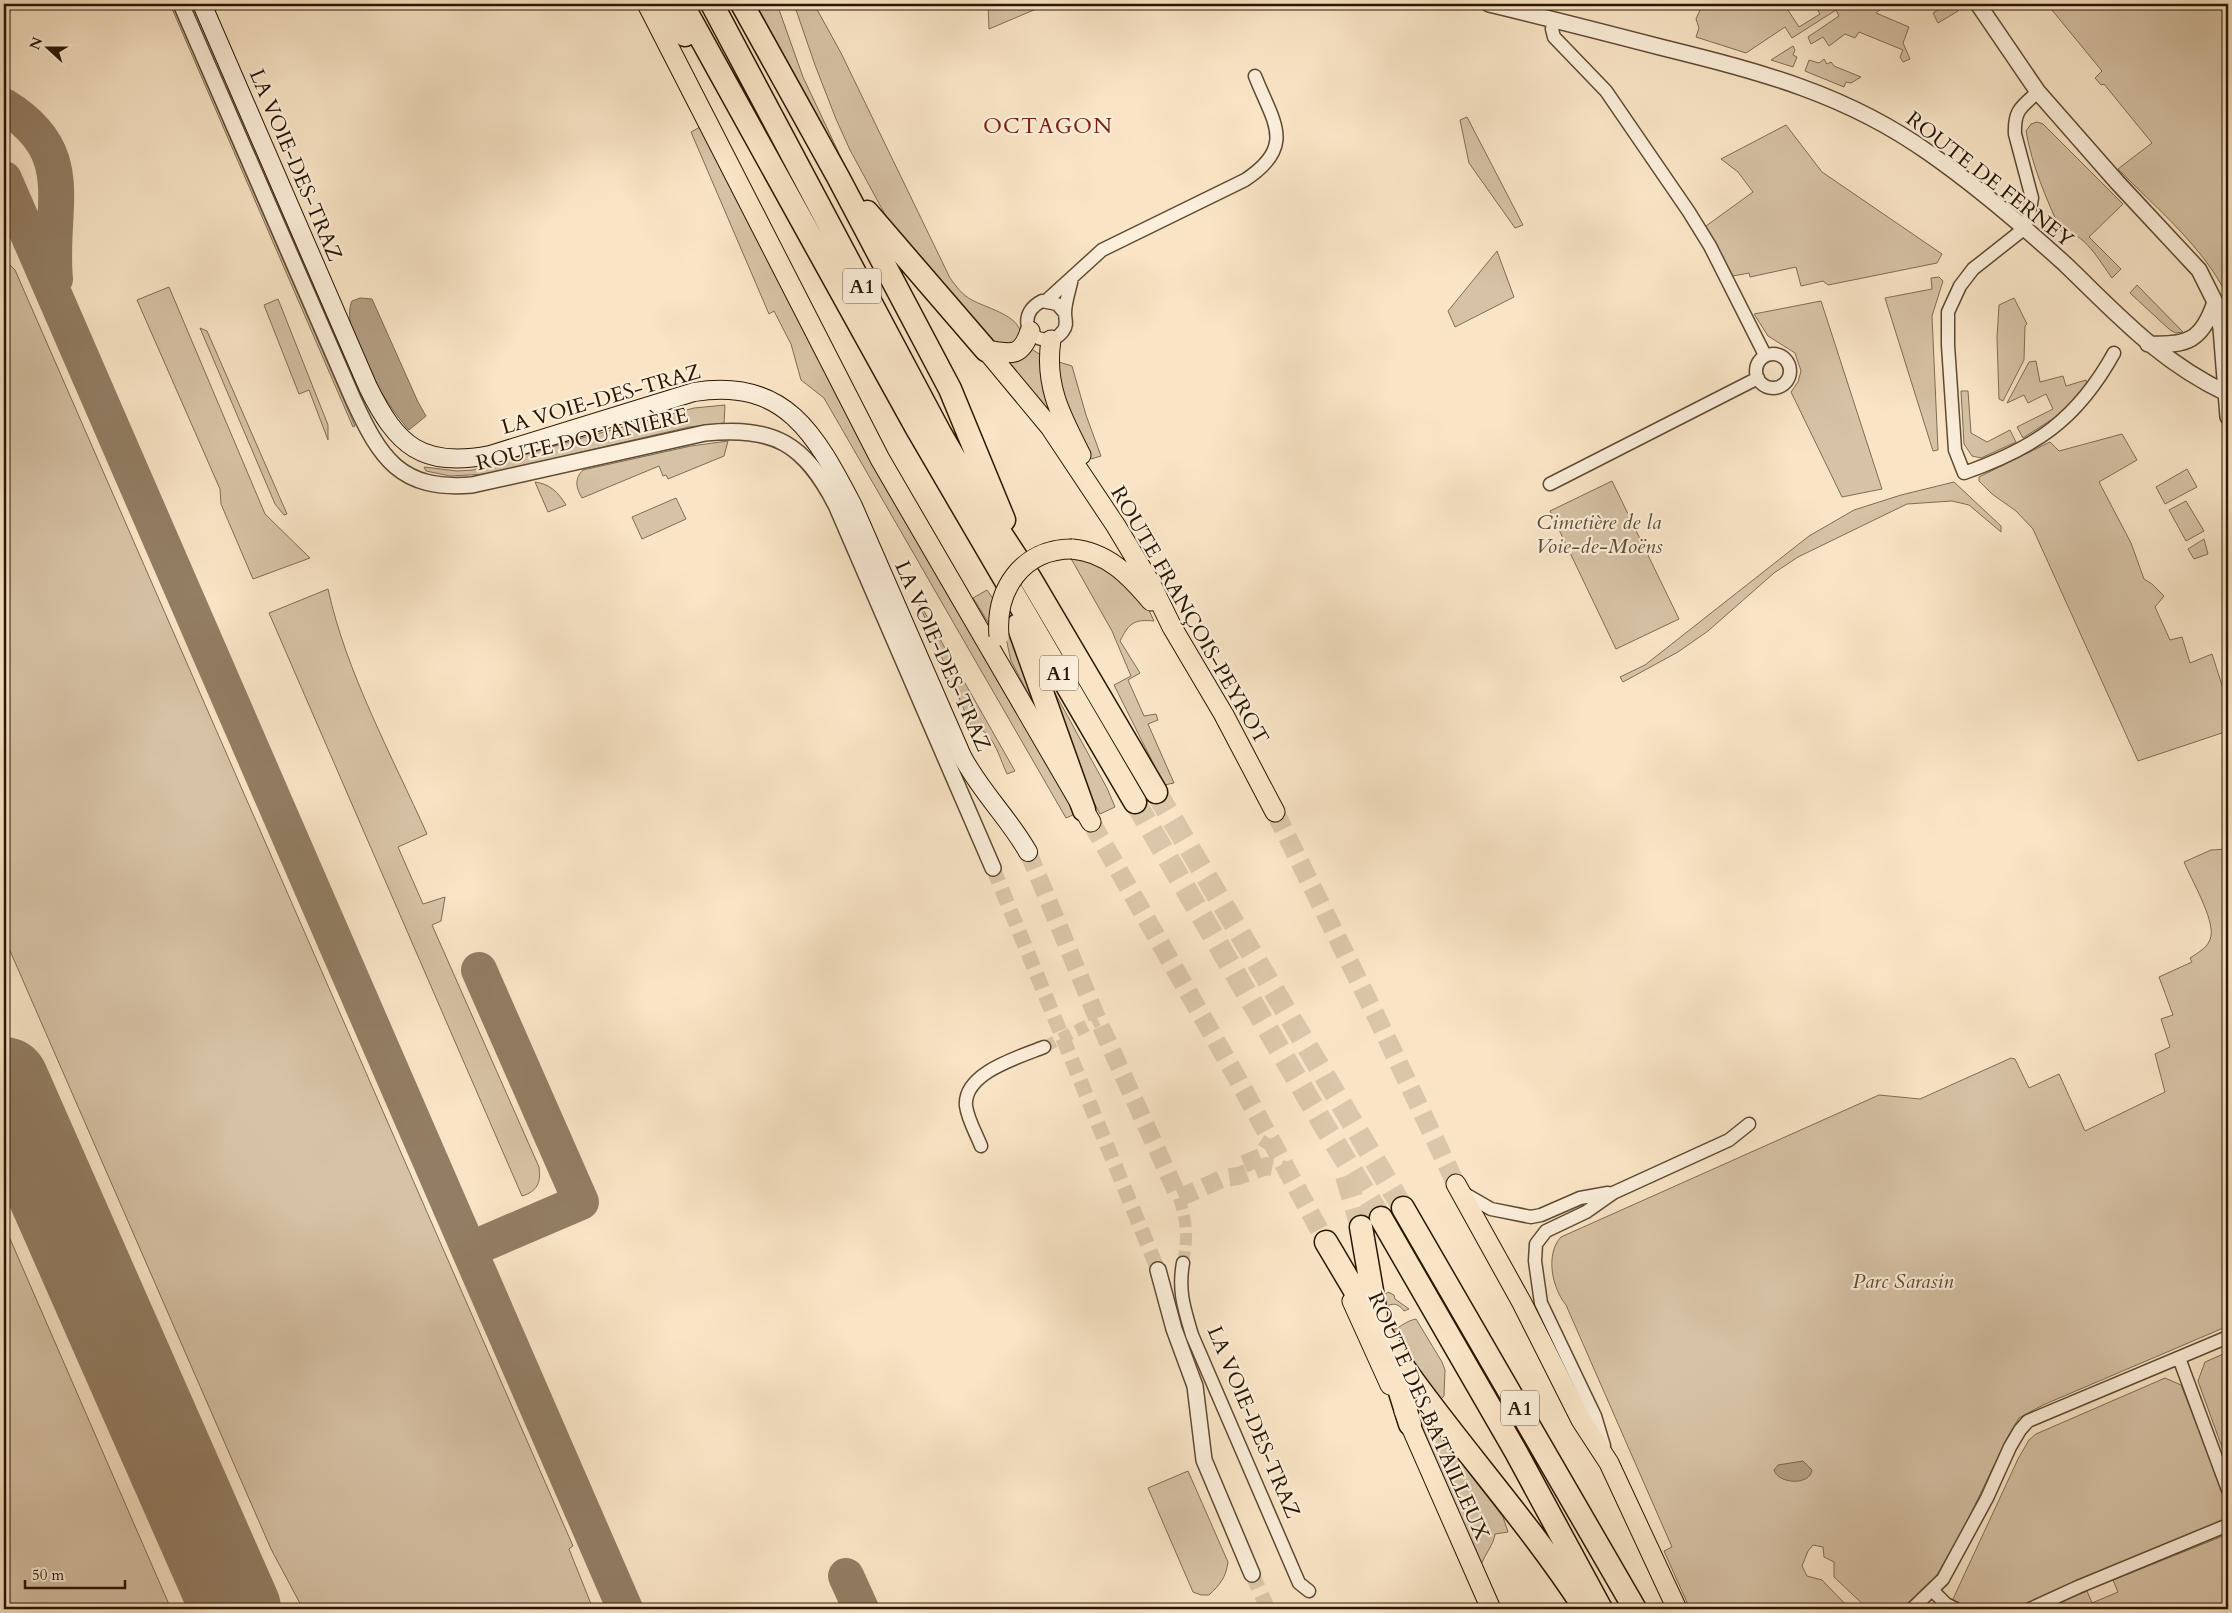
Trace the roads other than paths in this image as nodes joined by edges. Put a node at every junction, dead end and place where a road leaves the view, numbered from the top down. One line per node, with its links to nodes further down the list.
1 (181, 4): 40 (street, ROUTE DOUANIÈRE)
2 (202, 4): 39 (main road, LA VOIE-DES-TRAZ)
3 (647, 4): 34 (main road)
4 (663, 4): 13 (highway)
5 (682, 4): 13 (highway, A1)
6 (712, 4): 32 (highway, A1)
7 (742, 4): 14 (highway)
8 (1489, 4): 10 (street, ROUTE DE FERNEY)
9 (1978, 4): 12 (street)
10 (1554, 20): 15 (street, ROUTE DE FERNEY); 25 (street)
11 (1255, 76): 16 (street)
12 (2038, 92): 15 (street); 18 (street)
13 (752, 132): 31 (highway, A1)
14 (838, 177): 23 (highway); 32 (highway)
15 (2025, 228): 22 (street, ROUTE DE FERNEY); 24 (street)
16 (1072, 278): 17 (street); 19 (street)
17 (1046, 301): 19 (street); 20 (street)
18 (2215, 302): 22 (street); 27 (street)
19 (1065, 313): 21 (street)
20 (1030, 331): 21 (street); 23 (main road)
21 (1051, 340): 30 (main road)
22 (2148, 344): 27 (street, ROUTE DE FERNEY)
23 (986, 350): 30 (main road, ROUTE FRANÇOIS-PEYROT)
24 (2114, 353)
25 (1765, 356): 26 (street); 26 (street)
26 (1758, 378): 29 (street)
27 (2227, 393): 28 (street)
28 (2228, 417)
29 (1550, 484)
30 (1116, 526): 33 (main road, ROUTE FRANÇOIS-PEYROT)
31 (983, 544): 36 (highway, A1); 38 (highway)
32 (1021, 563): 35 (highway, A1)
33 (1172, 627): 34 (main road, bridge); 37 (main road, ROUTE FRANÇOIS-PEYROT)
34 (1013, 686): 38 (main road)
35 (1156, 792)
36 (1135, 802)
37 (1275, 812)
38 (1088, 816)
39 (1028, 852)
40 (993, 868)
41 (1044, 1047): 43 (street)
42 (1749, 1124): 45 (street)
43 (981, 1146)
44 (1458, 1188): 45 (street); 56 (main road)
45 (1613, 1193): 56 (street)
46 (1402, 1208): 65 (highway, A1)
47 (1381, 1218): 64 (highway, A1)
48 (1360, 1227): 52 (highway)
49 (1326, 1242): 52 (highway); 55 (main road, ROUTE DES BATAILLEUX)
50 (1182, 1263): 61 (street, LA VOIE-DES-TRAZ)
51 (1158, 1270): 59 (street)
52 (1379, 1331): 55 (highway); 63 (highway)
53 (2228, 1337): 54 (street)
54 (2179, 1358): 57 (street); 60 (street)
55 (1410, 1424): 62 (main road, ROUTE DES BATAILLEUX)
56 (1608, 1462): 66 (main road)
57 (2228, 1490)
58 (2228, 1525): 69 (street)
59 (1252, 1574)
60 (1932, 1590): 67 (street); 68 (street)
61 (1309, 1591)
62 (1491, 1609)
63 (1586, 1609)
64 (1601, 1609)
65 (1635, 1609)
66 (1678, 1609)
67 (1912, 1609)
68 (1956, 1609)
69 (2030, 1609)

